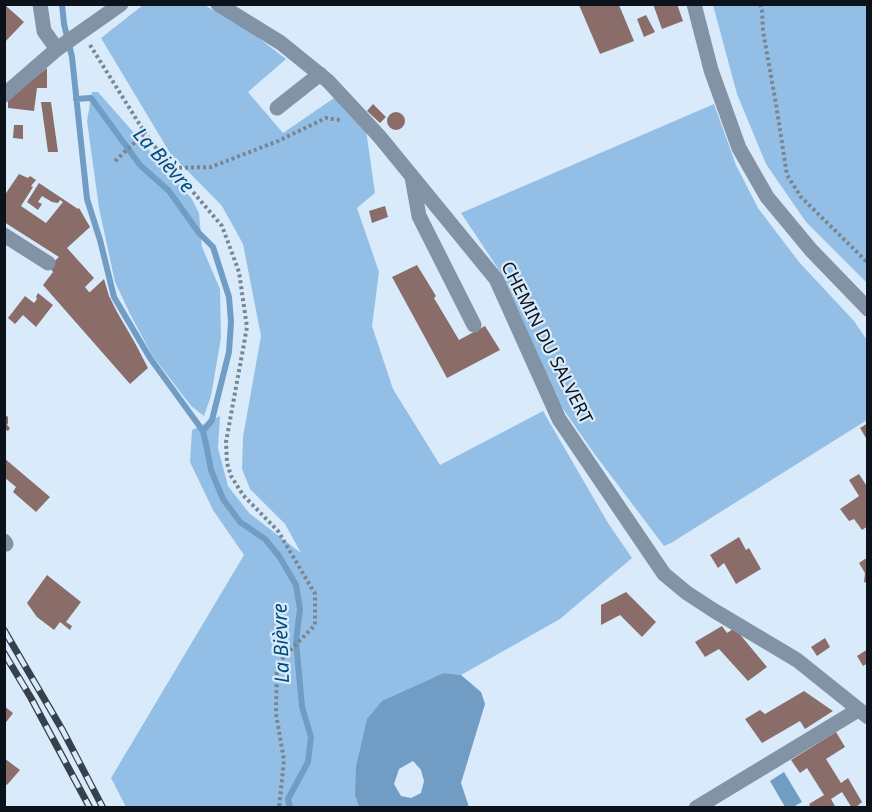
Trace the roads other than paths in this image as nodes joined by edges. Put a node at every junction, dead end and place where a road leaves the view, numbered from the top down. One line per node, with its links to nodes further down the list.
1 (40, 4): 5 (street)
2 (121, 4): 5 (street)
3 (218, 4): 6 (street, CHEMIN DU SALVERT)
4 (694, 4): 12 (street)
5 (57, 50): 7 (street)
6 (320, 74): 8 (street); 9 (street, CHEMIN DU SALVERT)
7 (5, 93)
8 (277, 108)
9 (412, 177): 13 (street); 14 (street, CHEMIN DU SALVERT)
10 (4, 236): 11 (street)
11 (48, 263)
12 (867, 309)
13 (474, 325)
14 (863, 713): 15 (street)
15 (696, 807)

